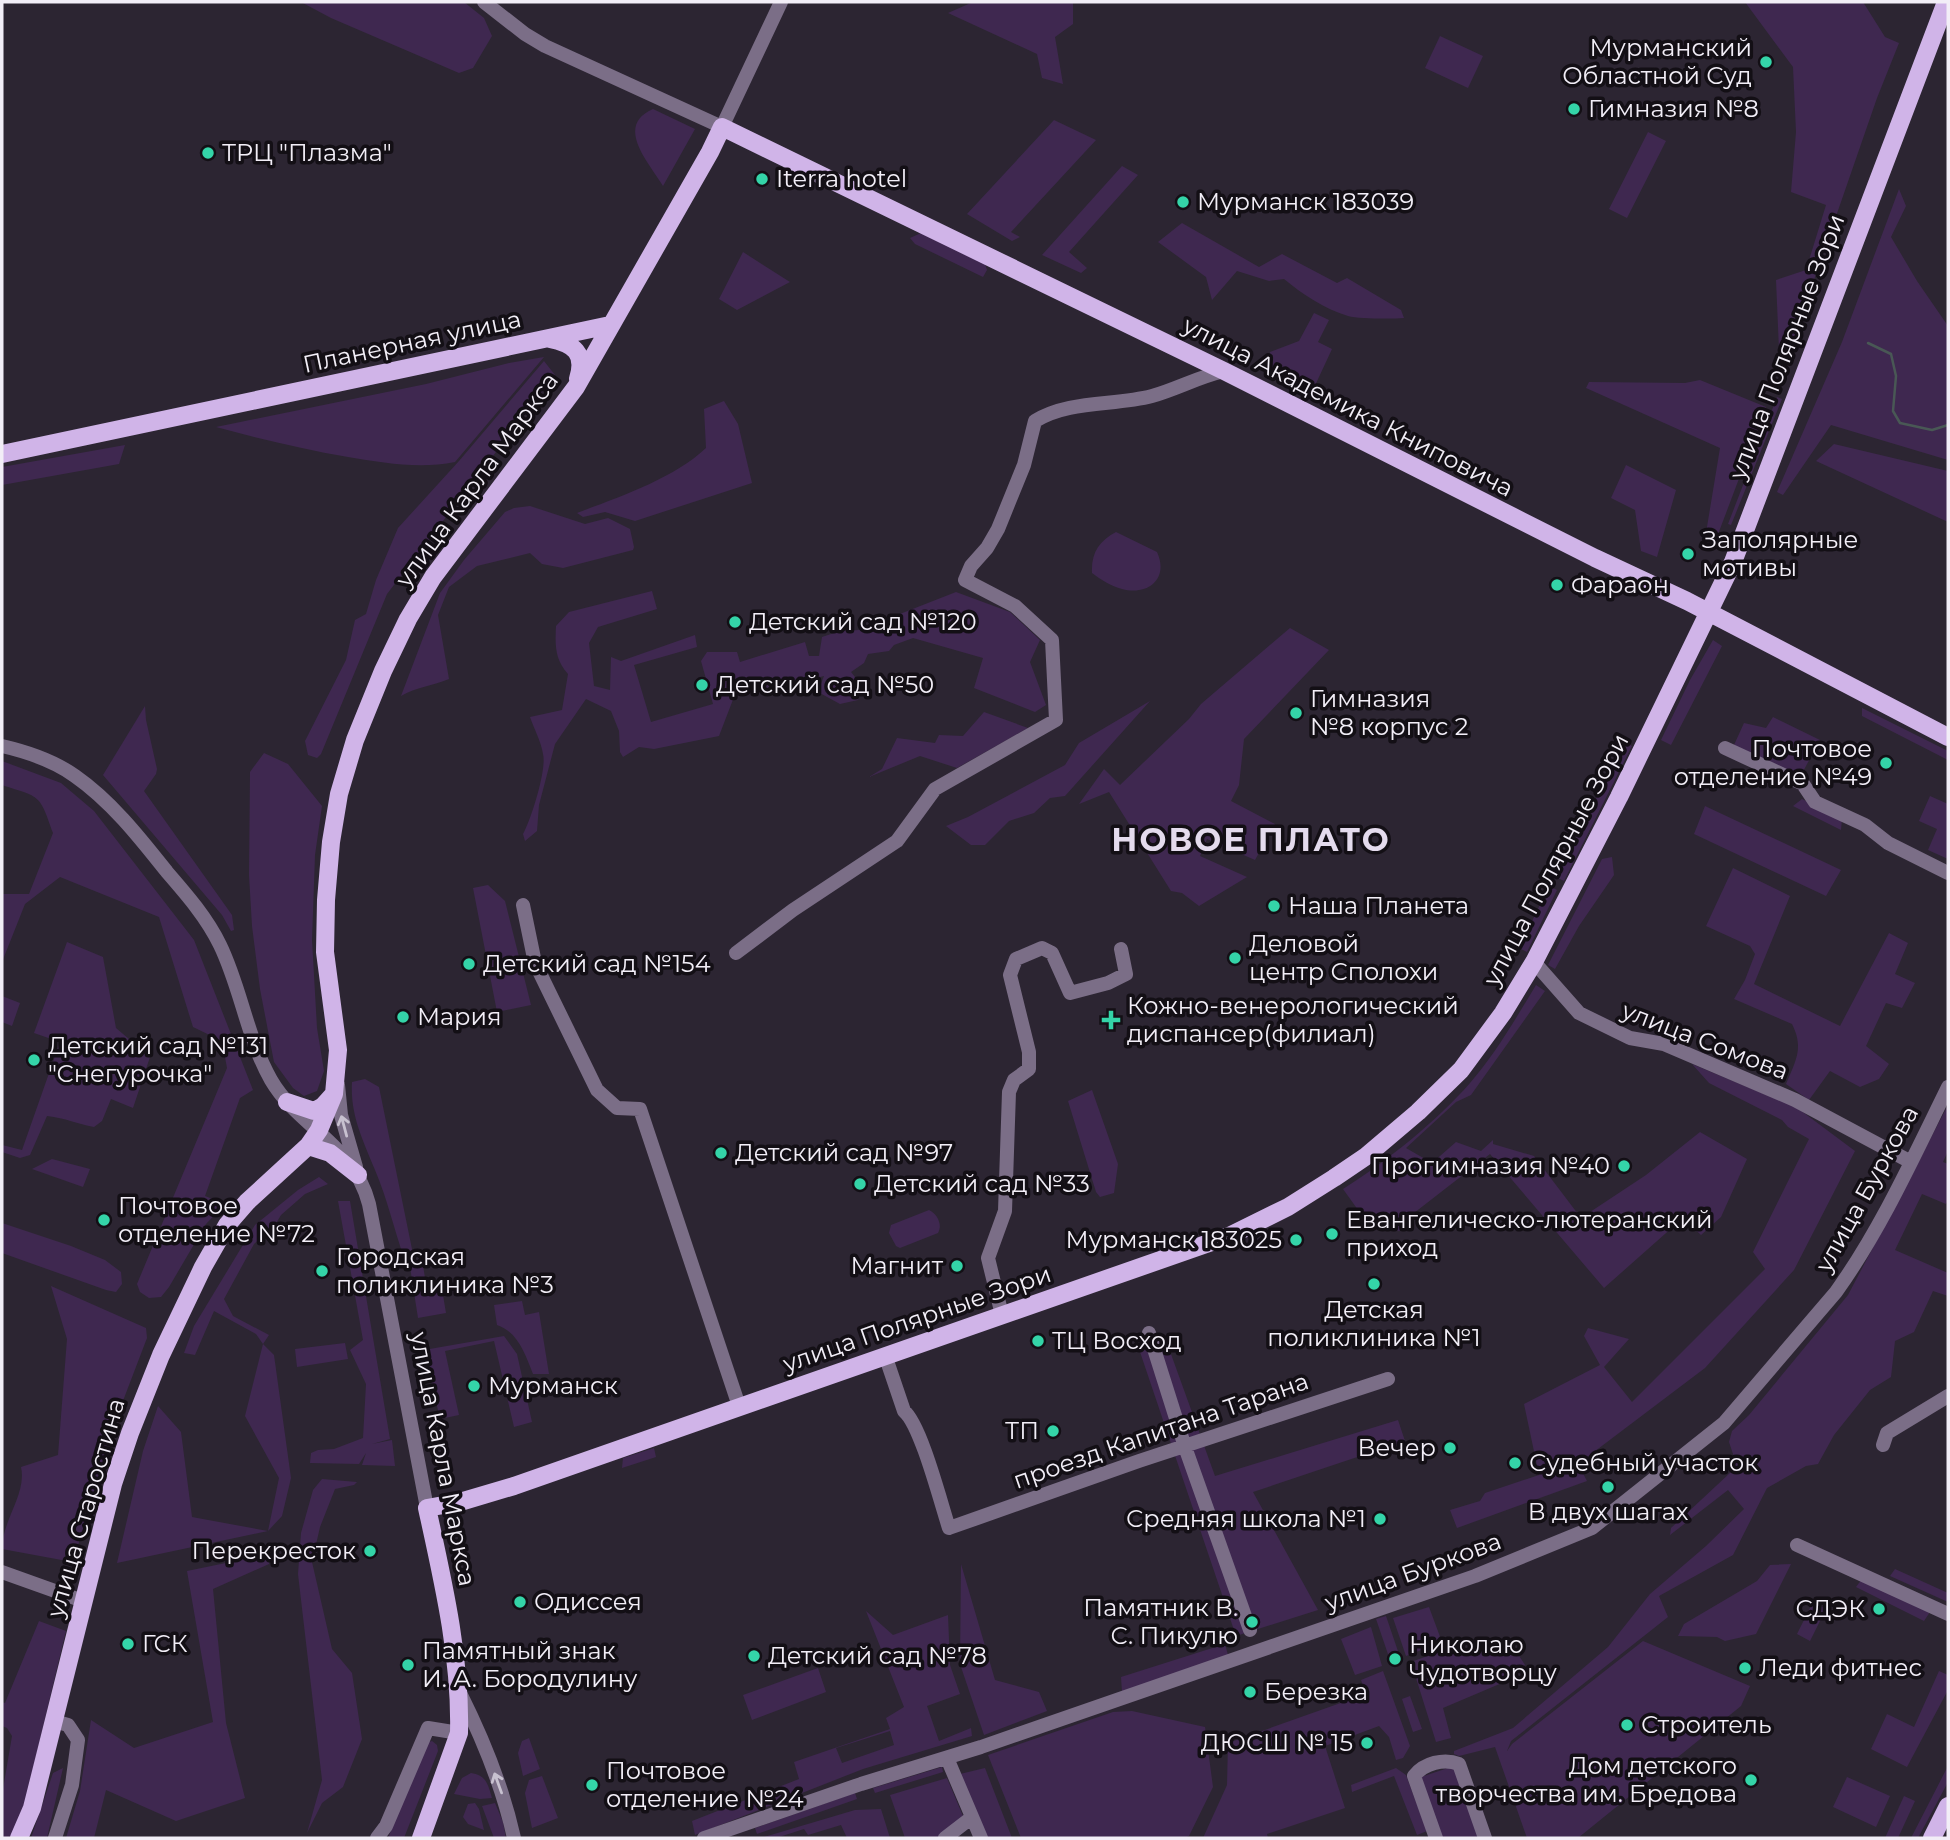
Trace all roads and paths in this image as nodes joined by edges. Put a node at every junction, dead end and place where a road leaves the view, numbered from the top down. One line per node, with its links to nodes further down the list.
1 (484, 2): 4 (street)
2 (781, 2): 4 (street)
3 (1945, 2): 11 (main road, улица Полярные Зори)
4 (722, 127): 5 (main road); 8 (main road, улица Академика Книповича)
5 (610, 325): 6 (main road, Планерная улица); 7 (main road, улица Карла Маркса)
6 (553, 337): 7 (main road); 9 (main road); 10 (main road, Планерная улица)
7 (589, 363): 9 (main road, улица Карла Маркса)
8 (1224, 371): 11 (main road, улица Академика Книповича); 18 (street)
9 (576, 387): 20 (main road, улица Карла Маркса)
10 (2, 454)
11 (1709, 612): 12 (main road, улица Академика Книповича); 19 (main road, улица Полярные Зори)
12 (1948, 737)
13 (2, 746): 23 (street, улица Карла Маркса)
14 (1725, 748): 15 (street)
15 (1948, 873)
16 (523, 905): 33 (street)
17 (1122, 949): 28 (street)
18 (736, 953)
19 (1534, 962): 26 (street, улица Сомова); 28 (main road, улица Полярные Зори)
20 (337, 1075): 22 (main road, улица Старостина); 27 (street, one-way to 20)
21 (1948, 1087): 26 (street, улица Буркова)
22 (334, 1094): 23 (main road); 24 (main road, улица Старостина)
23 (291, 1105): 24 (street, улица Карла Маркса)
24 (319, 1130): 25 (main road, улица Старостина); 27 (street, улица Карла Маркса)
25 (309, 1146): 27 (main road); 39 (main road, улица Старостина)
26 (1911, 1162): 45 (street, улица Буркова)
27 (358, 1175): 36 (street, улица Карла Маркса)
28 (1002, 1315): 30 (main road, улица Полярные Зори)
29 (1149, 1333): 35 (street)
30 (885, 1355): 33 (main road, улица Полярные Зори); 35 (street, проезд Капитана Тарана)
31 (1388, 1379): 35 (street, проезд Капитана Тарана)
32 (1948, 1396): 34 (street)
33 (740, 1406): 36 (main road, улица Полярные Зори)
34 (1882, 1445)
35 (1185, 1447): 41 (street)
36 (427, 1508): 42 (main road, улица Карла Маркса)
37 (1797, 1545): 40 (street)
38 (2, 1572): 39 (street)
39 (83, 1601): 43 (main road, улица Старостина)
40 (1948, 1614)
41 (1250, 1630)
42 (458, 1689): 44 (main road); 52 (street, улица Карла Маркса, one-way to 42)
43 (54, 1721): 48 (main road, улица Старостина); 49 (street)
44 (459, 1733): 50 (street); 51 (main road)
45 (947, 1758): 47 (street); 53 (street, улица Буркова)
46 (1948, 1806): 58 (main road)
47 (971, 1818): 54 (street); 55 (street)
48 (19, 1838)
49 (55, 1838)
50 (377, 1838)
51 (421, 1838)
52 (514, 1838)
53 (704, 1838)
54 (945, 1838)
55 (981, 1838)
56 (1436, 1838): 57 (street)
57 (1485, 1838)
58 (1932, 1838)

